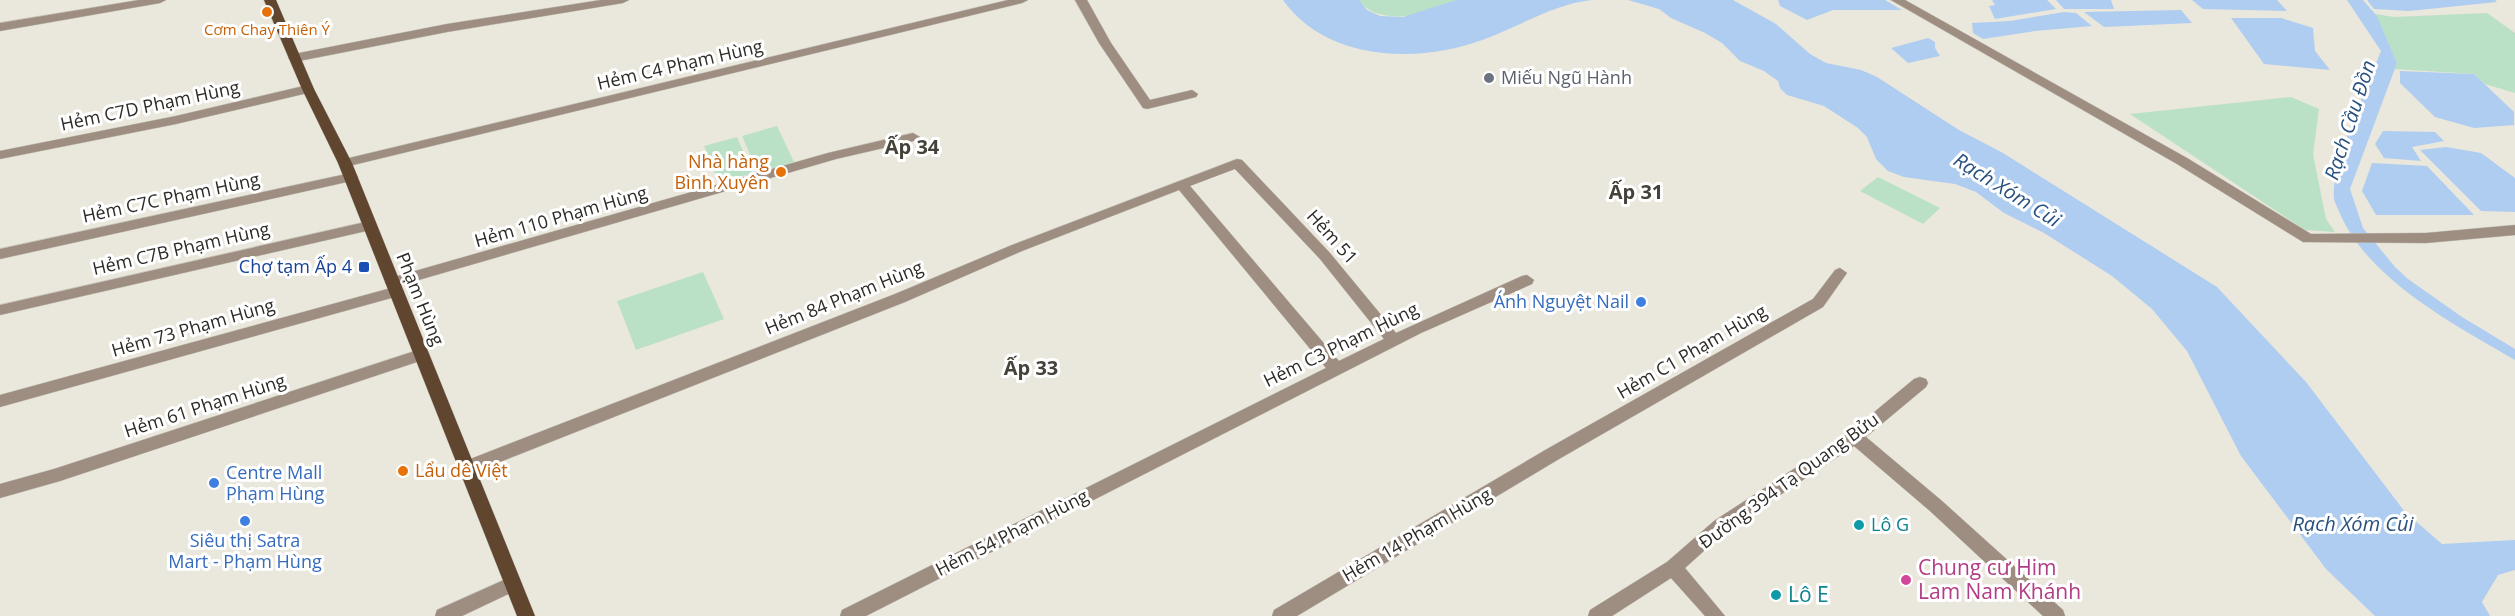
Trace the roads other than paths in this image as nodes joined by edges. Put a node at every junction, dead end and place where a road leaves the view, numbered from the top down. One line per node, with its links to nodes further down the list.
1 (160, 0): 7 (street)
2 (270, 0): 8 (main road, Phạm Hùng)
3 (623, 0): 8 (street)
4 (1022, 0): 14 (street, Hẻm C4 Phạm Hùng)
5 (1081, 0): 10 (street)
6 (1897, 0): 17 (street)
7 (0, 27)
8 (294, 58): 9 (main road, Phạm Hùng)
9 (308, 89): 12 (street, Hẻm C7D Phạm Hùng); 14 (main road, Phạm Hùng)
10 (1192, 94)
11 (913, 137): 21 (street, Hẻm 110 Phạm Hùng)
12 (0, 155)
13 (1237, 163): 15 (street, Hẻm 84 Phạm Hùng); 23 (street, Hẻm 51)
14 (348, 170): 16 (main road, Phạm Hùng); 18 (street, Hẻm C7C Phạm Hùng)
15 (1183, 186): 25 (street); 31 (street, Hẻm 84 Phạm Hùng)
16 (370, 226): 21 (main road, Phạm Hùng); 22 (street, Hẻm C7B Phạm Hùng)
17 (2515, 230)
18 (0, 254)
19 (1840, 273): 30 (street, Hẻm C1 Phạm Hùng)
20 (1527, 280): 23 (street, Hẻm C3 Phạm Hùng)
21 (394, 287): 24 (main road, Phạm Hùng); 27 (street, Hẻm 73 Phạm Hùng)
22 (0, 310)
23 (1394, 340): 25 (street, Hẻm C3 Phạm Hùng)
24 (421, 355): 31 (main road, Phạm Hùng); 32 (street, Hẻm 61 Phạm Hùng)
25 (1336, 369): 29 (street, Hẻm C3 Phạm Hùng)
26 (1920, 383): 28 (street, Đường 394 Tạ Quang Bửu)
27 (0, 401)
28 (1855, 437): 33 (street, Đường 394 Tạ Quang Bửu); 41 (street)
29 (1175, 450): 37 (street, Hẻm 54 Phạm Hùng)
30 (1553, 454): 38 (street, Hẻm 14 Phạm Hùng)
31 (466, 468): 34 (main road, Phạm Hùng)
32 (0, 492)
33 (1673, 567): 39 (street, Đường 394 Tạ Quang Bửu); 40 (street)
34 (513, 584): 35 (street); 36 (main road, Phạm Hùng)
35 (444, 616)
36 (526, 616)
37 (849, 616)
38 (1281, 616)
39 (1597, 616)
40 (1716, 616)
41 (2056, 616)

